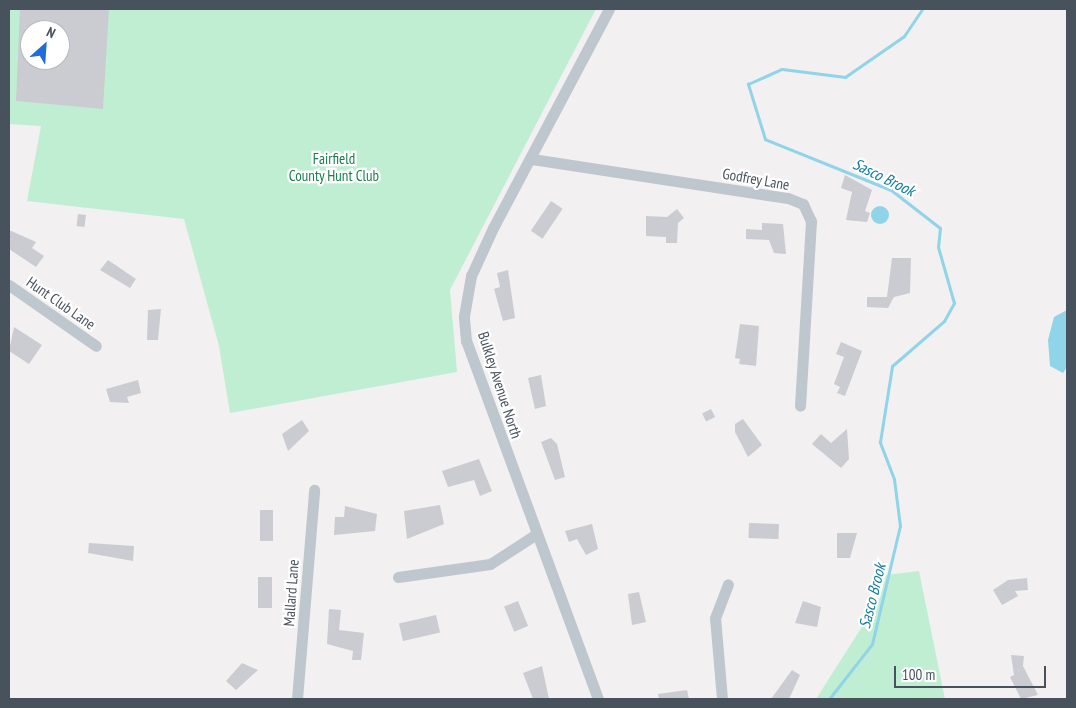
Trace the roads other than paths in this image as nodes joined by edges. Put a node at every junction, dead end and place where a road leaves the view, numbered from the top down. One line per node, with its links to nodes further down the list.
1 (609, 9): 2 (street, Bulkley Avenue North)
2 (532, 158): 5 (street, Godfrey Lane); 7 (street, Bulkley Avenue North)
3 (9, 285): 4 (street, Hunt Club Lane)
4 (96, 346)
5 (800, 406)
6 (314, 490): 10 (street, Mallard Lane)
7 (536, 535): 8 (street); 11 (street, Bulkley Avenue North)
8 (398, 576)
9 (728, 584): 12 (street)
10 (297, 699)
11 (598, 699)
12 (722, 699)

